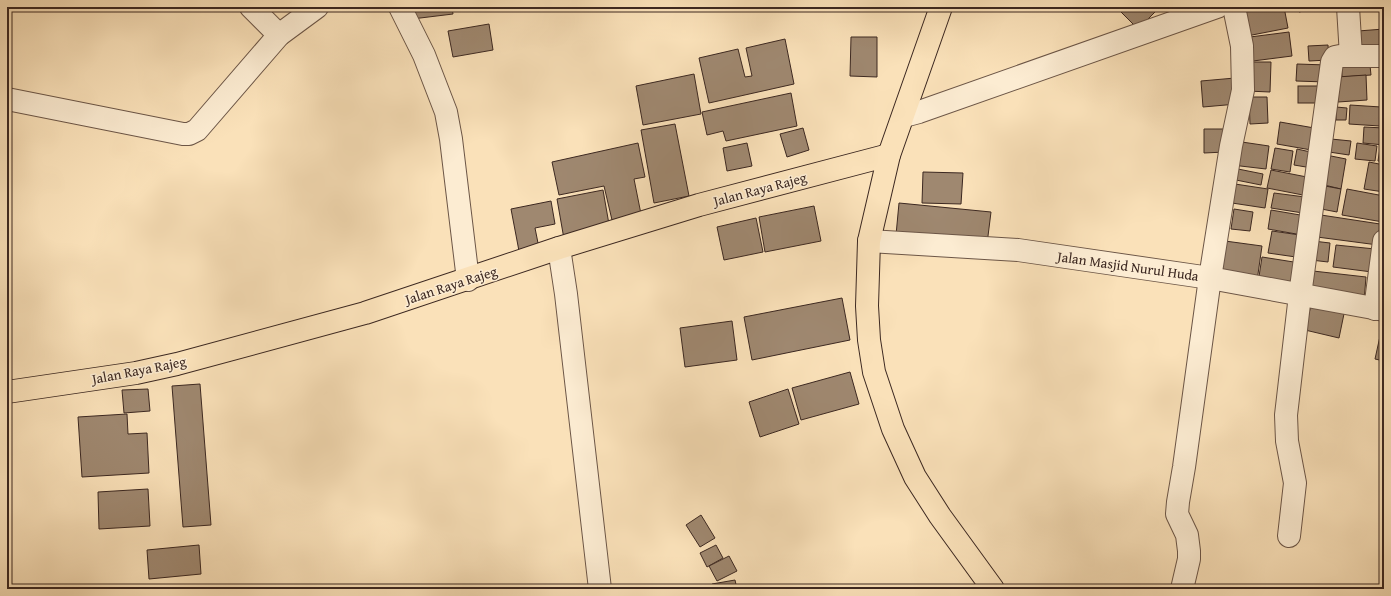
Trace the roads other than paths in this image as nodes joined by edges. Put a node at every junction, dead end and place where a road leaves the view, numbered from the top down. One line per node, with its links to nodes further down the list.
1 (251, 7): 8 (street)
2 (317, 7): 8 (street)
3 (400, 7): 18 (street)
4 (941, 7): 12 (main road)
5 (1217, 7): 12 (street)
6 (1234, 7): 17 (street)
7 (1348, 7): 9 (street)
8 (279, 35): 11 (street)
9 (1351, 56): 10 (street); 19 (street)
10 (1384, 56)
11 (7, 99)
12 (904, 116): 13 (main road)
13 (890, 155): 14 (main road); 16 (main road, Jalan Raya Rajeg)
14 (869, 241): 17 (street, Jalan Masjid Nurul Huda); 24 (main road)
15 (1384, 241): 20 (street)
16 (558, 248): 18 (main road, Jalan Raya Rajeg); 23 (street)
17 (1210, 278): 19 (street, Jalan Masjid Nurul Huda); 25 (street)
18 (468, 280): 21 (main road, Jalan Raya Rajeg)
19 (1300, 295): 20 (street, Jalan Masjid Nurul Huda); 22 (street)
20 (1379, 310)
21 (7, 392)
22 (1289, 536)
23 (600, 589)
24 (993, 589)
25 (1182, 589)

